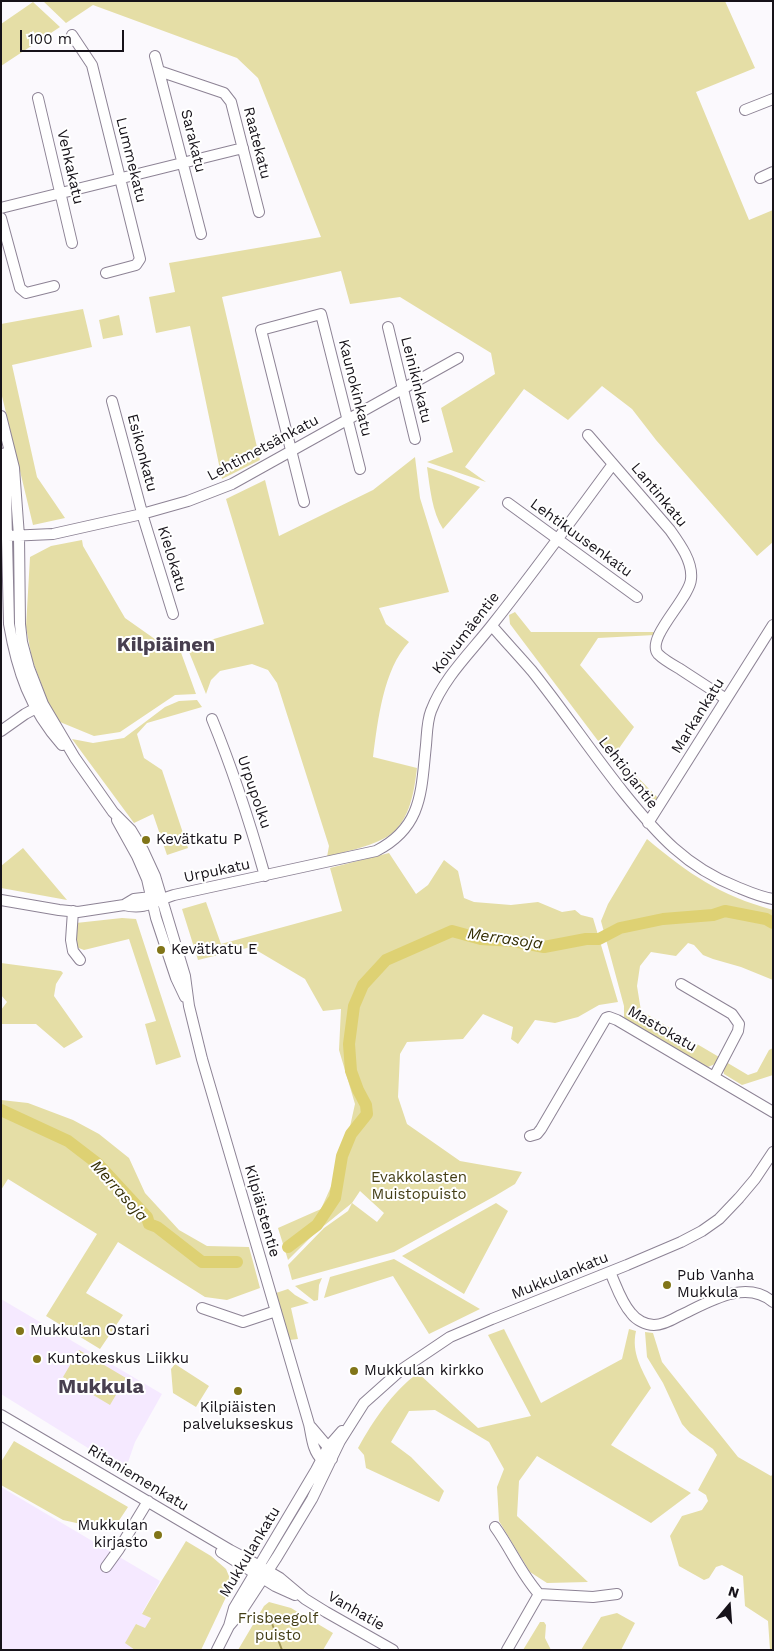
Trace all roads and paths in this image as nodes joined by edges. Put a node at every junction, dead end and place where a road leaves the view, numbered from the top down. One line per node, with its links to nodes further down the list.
1 (72, 35): 11 (street, Lummekatu)
2 (155, 56): 3 (street, Sarakatu)
3 (159, 71): 7 (street, Raatekatu); 8 (street, Sarakatu)
4 (38, 98): 12 (street, Vehkakatu)
5 (773, 99): 6 (street)
6 (746, 110)
7 (243, 148): 8 (street); 14 (street, Raatekatu)
8 (183, 163): 11 (street); 16 (street, Sarakatu)
9 (773, 172): 10 (street)
10 (760, 178)
11 (120, 179): 12 (street); 18 (street, Lummekatu)
12 (60, 194): 13 (street); 17 (street, Vehkakatu)
13 (1, 208)
14 (259, 212)
15 (1, 218): 19 (street)
16 (200, 234)
17 (72, 243)
18 (106, 273)
19 (54, 286)
20 (388, 327): 22 (street, Leinikinkatu)
21 (458, 358): 22 (street, Lehtimetsänkatu)
22 (404, 388): 25 (street, Lehtimetsänkatu); 27 (street, Leinikinkatu)
23 (112, 401): 33 (street, Esikonkatu)
24 (1, 416): 34 (street, Kilpiäistentie)
25 (348, 419): 28 (street, Lehtimetsänkatu); 28 (street, Kaunokinkatu); 30 (street, Kaunokinkatu)
26 (588, 436): 29 (street, Lantinkatu)
27 (415, 439)
28 (291, 451): 31 (street); 33 (street, Lehtimetsänkatu)
29 (613, 464): 35 (street, Koivumäentie); 41 (street, Lantinkatu)
30 (360, 469)
31 (304, 502)
32 (508, 503): 35 (street, Lehtikuusenkatu)
33 (142, 514): 34 (street, Lehtimetsänkatu); 37 (street, Kielokatu)
34 (14, 536): 38 (street, Kilpiäistentie)
35 (557, 539): 36 (street, Lehtikuusenkatu); 40 (street, Koivumäentie)
36 (636, 597)
37 (173, 614)
38 (11, 620): 42 (street, Kilpiäistentie)
39 (773, 625): 41 (street, Markankatu)
40 (492, 626): 46 (street, Lehtiojantie); 47 (street, Koivumäentie)
41 (726, 699): 46 (street, Markankatu)
42 (39, 706): 44 (street); 45 (street, Kilpiäistentie)
43 (212, 719): 48 (street, Urpupolku)
44 (1, 731)
45 (113, 812): 49 (street, Kilpiäistentie); 52 (street, Kilpiäistentie)
46 (648, 823): 50 (street, Lehtiojantie)
47 (276, 873): 48 (street, Urpukatu)
48 (265, 876): 49 (street, Urpukatu)
49 (163, 898): 52 (street, Urpukatu); 56 (street, Kilpiäistentie)
50 (773, 899)
51 (1, 900): 53 (street, Urpukatu)
52 (152, 901): 53 (street, Urpukatu); 56 (street, Kilpiäistentie)
53 (73, 911): 54 (street)
54 (80, 960)
55 (681, 984): 57 (street)
56 (189, 1006): 64 (street, Kilpiäistentie)
57 (714, 1077): 58 (street, Mastokatu); 59 (street, Mastokatu)
58 (773, 1112)
59 (530, 1136)
60 (773, 1152): 61 (street, Mukkulankatu)
61 (610, 1272): 62 (street); 67 (street, Mukkulankatu)
62 (773, 1302)
63 (202, 1308): 64 (street)
64 (276, 1311): 68 (street, Kilpiäistentie)
65 (1, 1415): 71 (street, Ritaniemenkatu)
66 (1, 1421): 71 (street, Ritaniemenkatu)
67 (352, 1422): 69 (street, Mukkulankatu); 70 (street, Mukkulankatu)
68 (309, 1424): 69 (street, Kilpiäistentie); 70 (street, Kilpiäistentie)
69 (328, 1447): 70 (street, Mukkulankatu)
70 (327, 1459): 74 (street, Mukkulankatu)
71 (146, 1504): 73 (street); 74 (street, Ritaniemenkatu)
72 (495, 1527): 75 (street)
73 (106, 1567)
74 (261, 1572): 77 (street, Mukkulankatu); 78 (street, Vanhatie)
75 (539, 1594): 76 (street); 79 (street)
76 (617, 1594)
77 (217, 1650)
78 (393, 1650)
79 (507, 1650)

